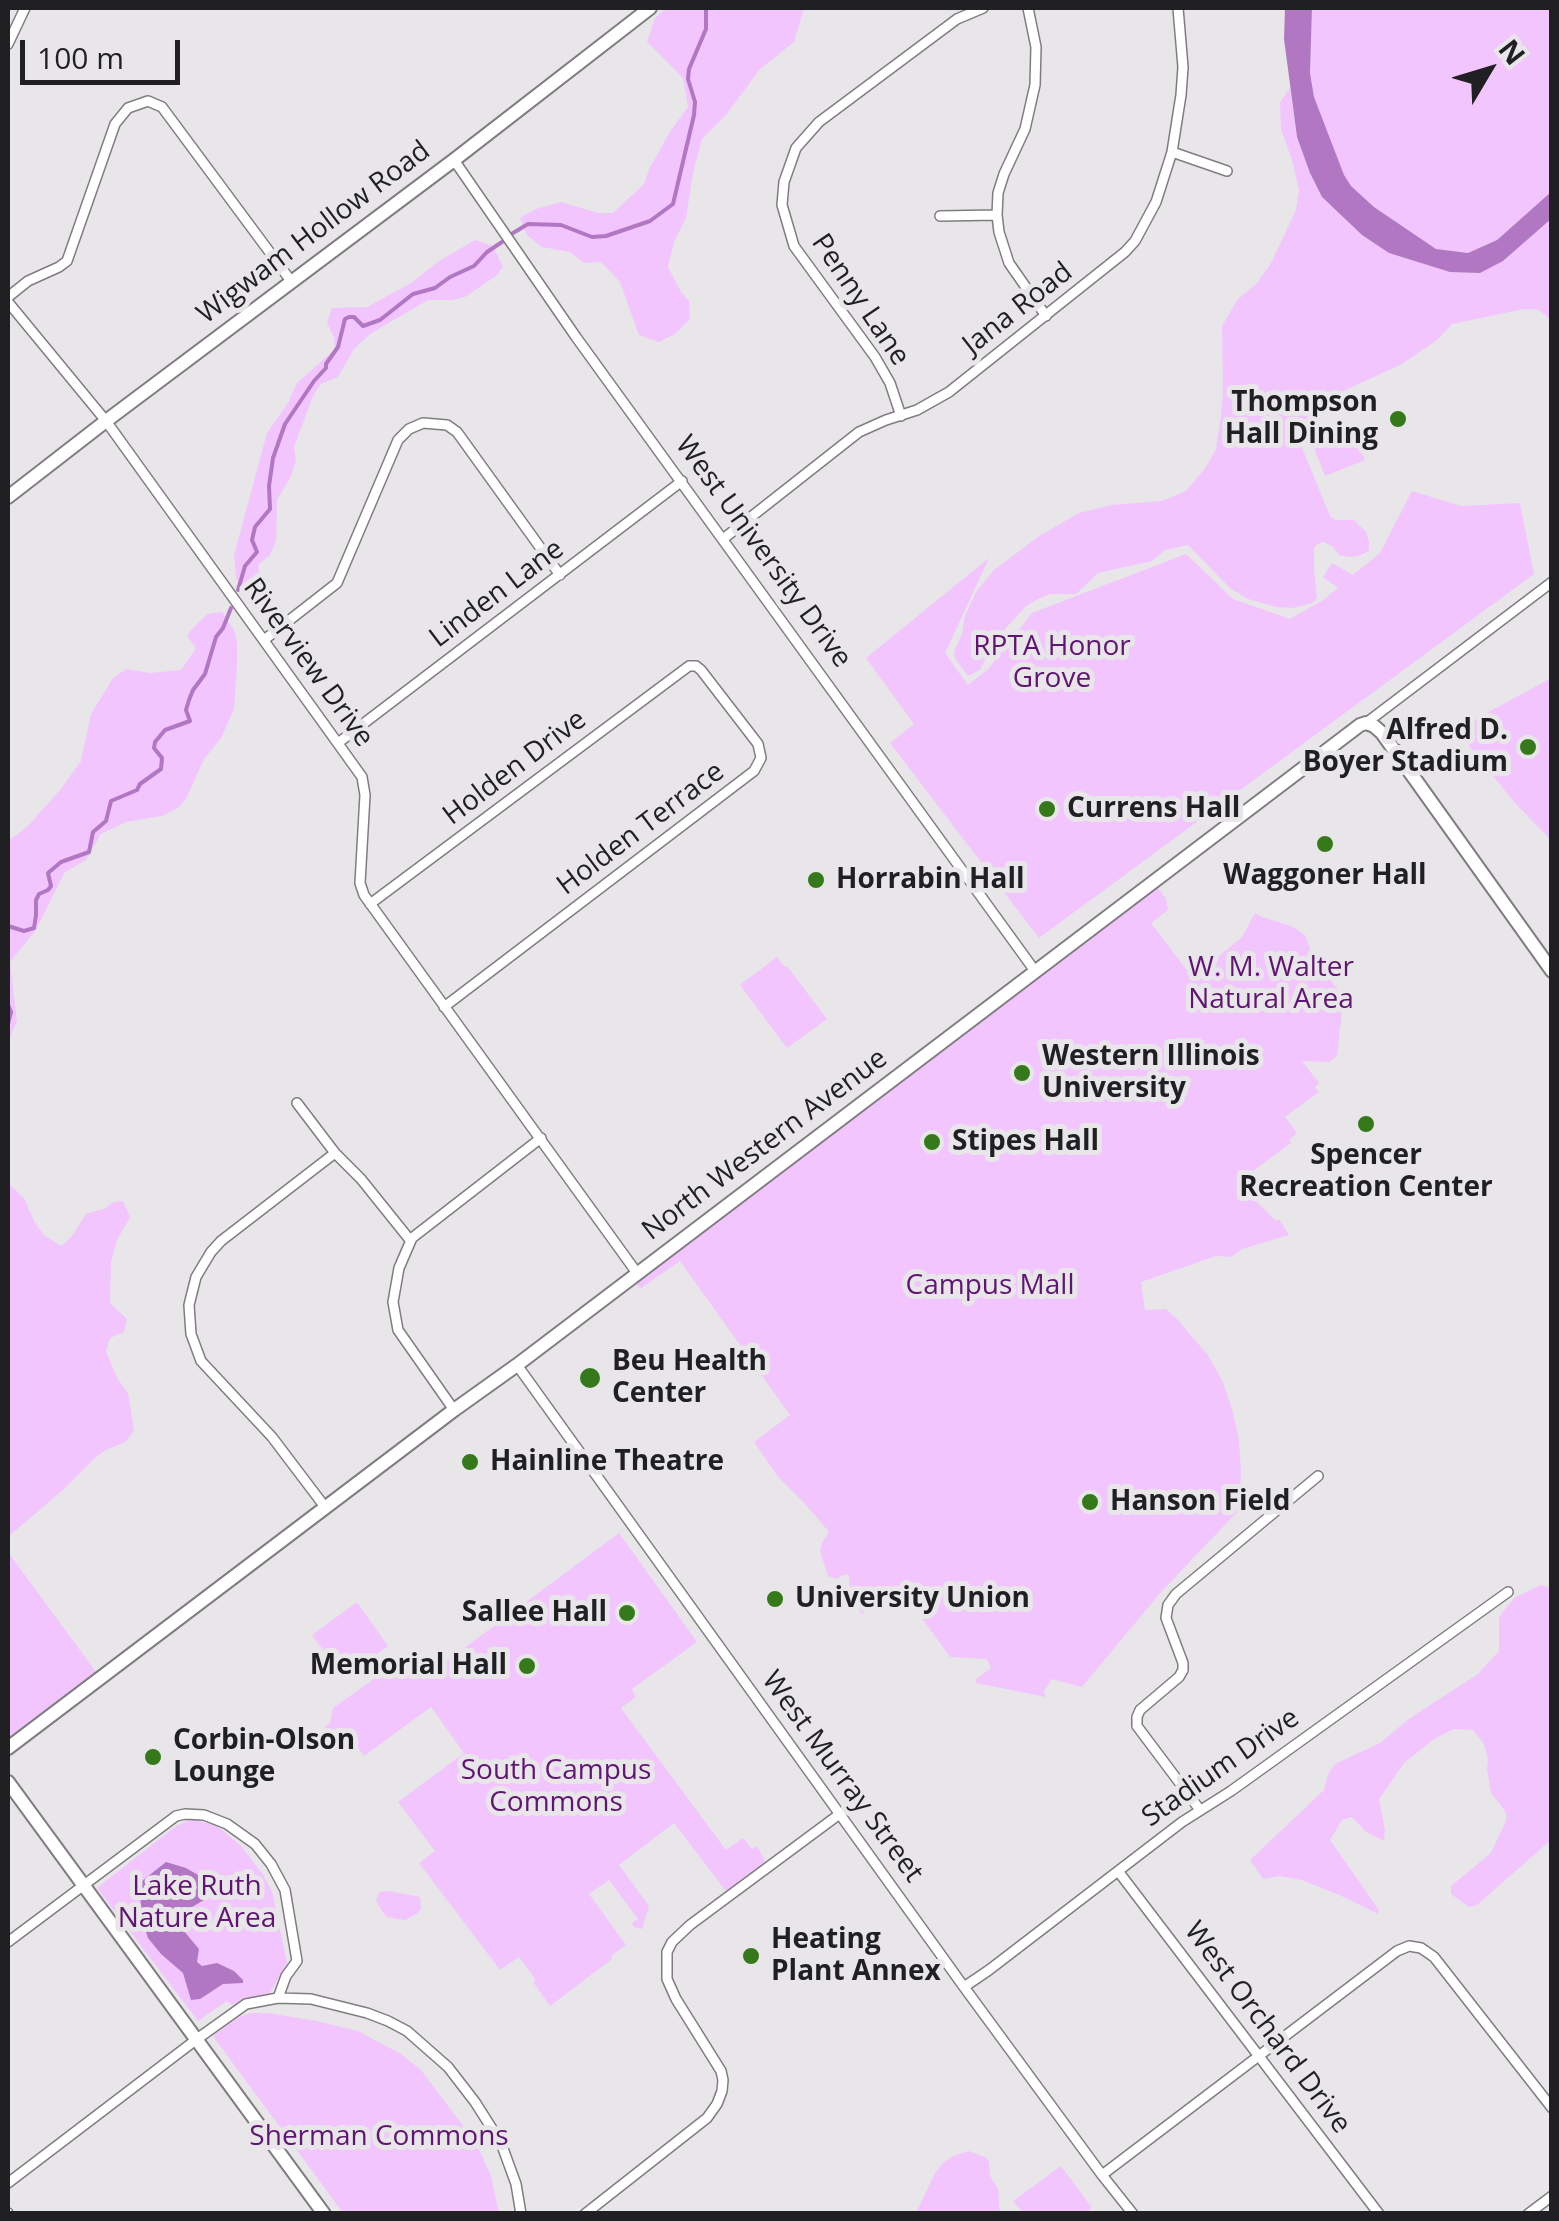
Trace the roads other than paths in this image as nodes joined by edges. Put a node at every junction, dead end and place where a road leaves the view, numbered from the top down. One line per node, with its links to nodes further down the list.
1 (25, 8): 6 (street)
2 (650, 8): 8 (street, Wigwam Hollow Road)
3 (983, 8): 15 (street, Penny Lane)
4 (1028, 8): 10 (street)
5 (1178, 8): 7 (street, Jana Road)
6 (8, 44)
7 (1172, 152): 9 (street); 14 (street, Jana Road)
8 (454, 160): 12 (street, Wigwam Hollow Road); 17 (street, West University Drive)
9 (1227, 171)
10 (997, 215): 11 (street); 14 (street)
11 (940, 216)
12 (291, 281): 13 (street); 16 (street, Wigwam Hollow Road)
13 (8, 299): 16 (street, Riverview Drive)
14 (1046, 316): 15 (street, Jana Road)
15 (901, 416): 19 (street, Jana Road)
16 (106, 420): 18 (street, Wigwam Hollow Road); 22 (street, Riverview Drive)
17 (682, 481): 19 (street, West University Drive); 20 (street, Linden Lane)
18 (8, 497)
19 (723, 539): 27 (street, West University Drive)
20 (560, 574): 22 (street); 25 (street, Linden Lane)
21 (1552, 582): 24 (street, North Western Avenue)
22 (264, 640): 25 (street, Riverview Drive)
23 (686, 668): 26 (street, Holden Drive); 29 (street, Holden Terrace)
24 (1366, 723): 27 (street, North Western Avenue); 28 (street)
25 (338, 743): 26 (street, Riverview Drive)
26 (370, 904): 29 (street, Riverview Drive)
27 (1035, 971): 34 (street, North Western Avenue)
28 (1552, 971)
29 (444, 1007): 31 (street, Riverview Drive)
30 (296, 1103): 32 (street)
31 (541, 1138): 33 (street); 34 (street, Riverview Drive)
32 (335, 1153): 33 (street); 38 (street)
33 (410, 1240): 36 (street)
34 (637, 1273): 35 (street, North Western Avenue)
35 (517, 1365): 36 (street, North Western Avenue); 43 (street, West Murray Street)
36 (454, 1410): 38 (street, North Western Avenue)
37 (1318, 1476): 42 (street)
38 (325, 1507): 40 (street, North Western Avenue)
39 (1508, 1592): 42 (street, Stadium Drive)
40 (8, 1748)
41 (8, 1782): 45 (street)
42 (1200, 1810): 44 (street, Stadium Drive)
43 (841, 1813): 47 (street, West Murray Street); 57 (street)
44 (1118, 1871): 47 (street, Stadium Drive); 50 (street, West Orchard Drive)
45 (82, 1885): 46 (street); 48 (street); 49 (street)
46 (8, 1942)
47 (964, 1986): 52 (street, West Murray Street)
48 (278, 1998): 49 (street); 56 (street)
49 (196, 2039): 53 (street); 55 (street)
50 (1260, 2056): 51 (street); 52 (street); 59 (street, West Orchard Drive)
51 (1552, 2108)
52 (1102, 2174): 58 (street, West Murray Street)
53 (8, 2182)
54 (1552, 2196): 60 (street)
55 (316, 2210)
56 (521, 2214)
57 (585, 2214)
58 (1133, 2214)
59 (1380, 2214)
60 (1528, 2214)

